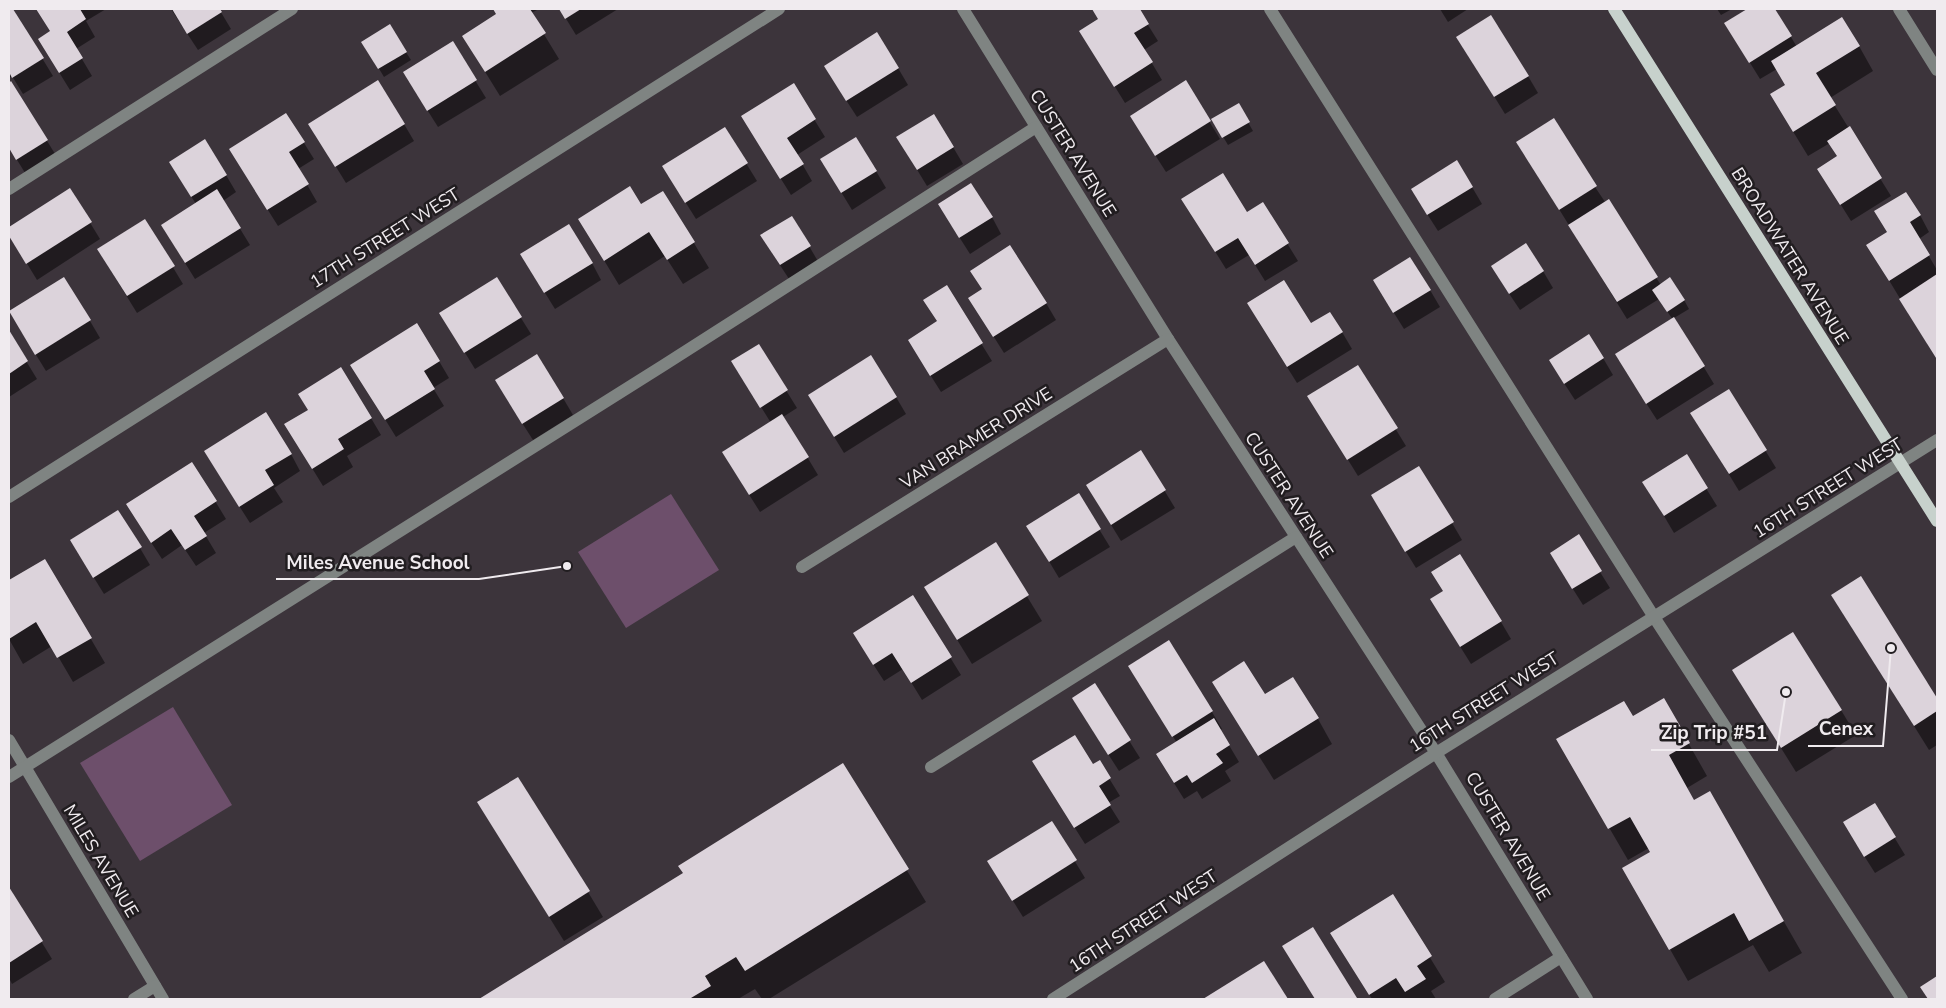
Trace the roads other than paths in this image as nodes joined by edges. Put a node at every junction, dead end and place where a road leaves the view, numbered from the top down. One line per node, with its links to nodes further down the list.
1 (292, 9): 9 (street)
2 (779, 9): 13 (street, 17TH STREET WEST)
3 (962, 9): 8 (street, CUSTER AVENUE)
4 (1270, 9): 17 (street)
5 (1614, 9): 12 (main road, BROADWATER AVENUE)
6 (1899, 9): 7 (street)
7 (1937, 70)
8 (1036, 127): 10 (street, CUSTER AVENUE); 20 (street)
9 (9, 189)
10 (1168, 339): 15 (street, CUSTER AVENUE); 16 (street, VAN BRAMER DRIVE)
11 (1937, 440): 12 (street, 16TH STREET WEST)
12 (1900, 463): 14 (main road, BROADWATER AVENUE); 17 (street, 16TH STREET WEST)
13 (9, 497)
14 (1937, 521)
15 (1296, 536): 19 (street, CUSTER AVENUE); 21 (street)
16 (802, 567)
17 (1654, 617): 19 (street, 16TH STREET WEST); 30 (street)
18 (9, 740): 20 (street, MILES AVENUE)
19 (1436, 752): 23 (street, CUSTER AVENUE); 27 (street, 16TH STREET WEST)
20 (24, 767): 22 (street); 24 (street, MILES AVENUE)
21 (931, 767)
22 (9, 777)
23 (1561, 957): 28 (street); 29 (street, CUSTER AVENUE)
24 (155, 986): 25 (street); 26 (street, MILES AVENUE)
25 (134, 999)
26 (163, 999)
27 (1053, 999)
28 (1496, 999)
29 (1587, 999)
30 (1902, 999)

